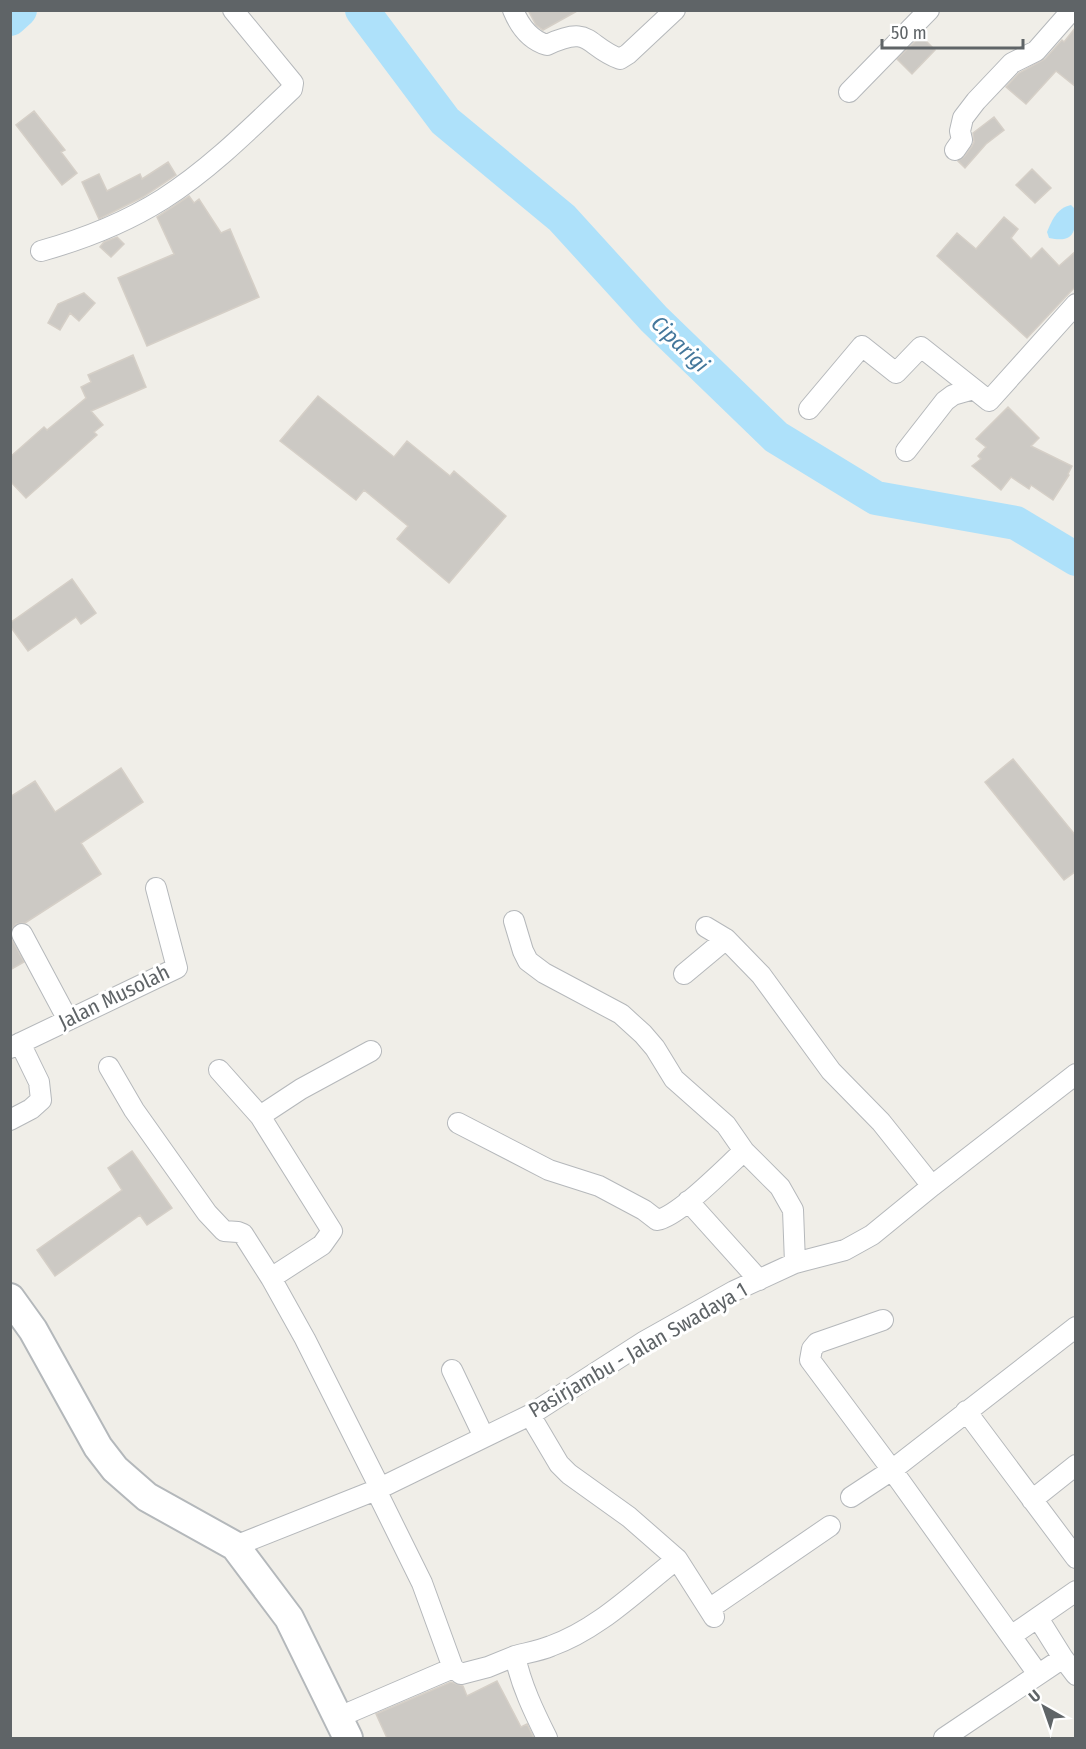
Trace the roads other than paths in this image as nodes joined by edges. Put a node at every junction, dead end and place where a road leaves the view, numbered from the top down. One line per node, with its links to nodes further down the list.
1 (232, 10): 8 (street)
2 (513, 10): 3 (street)
3 (675, 10)
4 (929, 10): 6 (street)
5 (1072, 10): 7 (street)
6 (849, 92)
7 (955, 150)
8 (41, 251)
9 (1076, 304): 10 (street)
10 (974, 389): 11 (street); 12 (street)
11 (808, 409)
12 (906, 451)
13 (156, 888): 19 (street, Jalan Musolah)
14 (514, 921): 28 (street)
15 (706, 927): 17 (street)
16 (22, 934): 19 (street)
17 (726, 939): 18 (street); 29 (street)
18 (684, 974)
19 (68, 1020): 20 (street, Jalan Musolah)
20 (15, 1046): 26 (street)
21 (371, 1051): 25 (street)
22 (109, 1066): 32 (street)
23 (219, 1070): 25 (street)
24 (1076, 1074): 29 (street, Pasirjambu - Jalan Swadaya 1)
25 (260, 1116): 32 (street)
26 (10, 1120)
27 (458, 1123): 30 (street)
28 (744, 1151): 30 (street); 31 (street)
29 (932, 1186): 31 (street, Pasirjambu - Jalan Swadaya 1)
30 (688, 1201): 33 (street)
31 (795, 1263): 33 (street, Pasirjambu - Jalan Swadaya 1)
32 (271, 1278): 43 (street)
33 (759, 1280): 39 (street, Pasirjambu - Jalan Swadaya 1)
34 (10, 1298): 47 (main road)
35 (883, 1320): 42 (street)
36 (1076, 1327): 38 (street)
37 (452, 1370): 40 (street)
38 (966, 1411): 42 (street); 45 (street)
39 (530, 1414): 40 (street, Pasirjambu - Jalan Swadaya 1); 49 (street)
40 (484, 1437): 43 (street, Pasirjambu - Jalan Swadaya 1)
41 (1076, 1465): 45 (street)
42 (892, 1470): 44 (street); 52 (street)
43 (378, 1489): 47 (street, Pasirjambu - Jalan Swadaya 1); 55 (street)
44 (850, 1497)
45 (1032, 1500): 48 (street)
46 (831, 1526): 49 (street)
47 (235, 1546): 58 (main road)
48 (1076, 1558)
49 (677, 1559): 53 (street)
50 (1076, 1591): 51 (street)
51 (1038, 1618): 52 (street); 54 (street)
52 (1011, 1636): 56 (street)
53 (515, 1656): 55 (street); 59 (street)
54 (1063, 1658): 56 (street); 57 (street)
55 (453, 1668): 58 (street)
56 (1038, 1674): 60 (street)
57 (1076, 1675)
58 (344, 1728)
59 (547, 1738)
60 (944, 1738)

